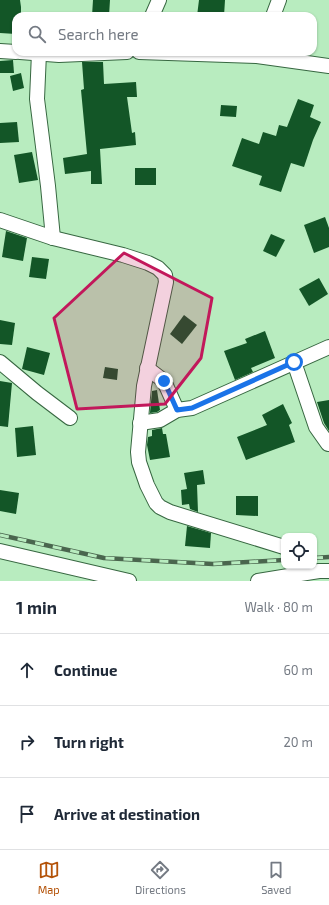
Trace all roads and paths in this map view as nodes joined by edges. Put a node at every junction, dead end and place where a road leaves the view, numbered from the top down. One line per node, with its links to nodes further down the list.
1 (159, 0): 3 (street)
2 (279, 0): 4 (street)
3 (154, 12)
4 (274, 12)
5 (0, 51): 6 (street)
6 (12, 52)
7 (39, 56): 11 (street)
8 (270, 56): 9 (street)
9 (329, 66)
10 (0, 220): 11 (street)
11 (53, 238): 15 (street)
12 (329, 347): 14 (street)
13 (0, 362): 17 (street)
14 (294, 362): 16 (street); 19 (street)
15 (147, 368): 16 (street); 18 (street)
16 (177, 410): 18 (street)
17 (70, 418)
18 (140, 423): 20 (street)
19 (329, 444)
20 (281, 546)
21 (0, 551): 23 (street)
22 (320, 570): 24 (street)
23 (129, 581)
24 (258, 581)

